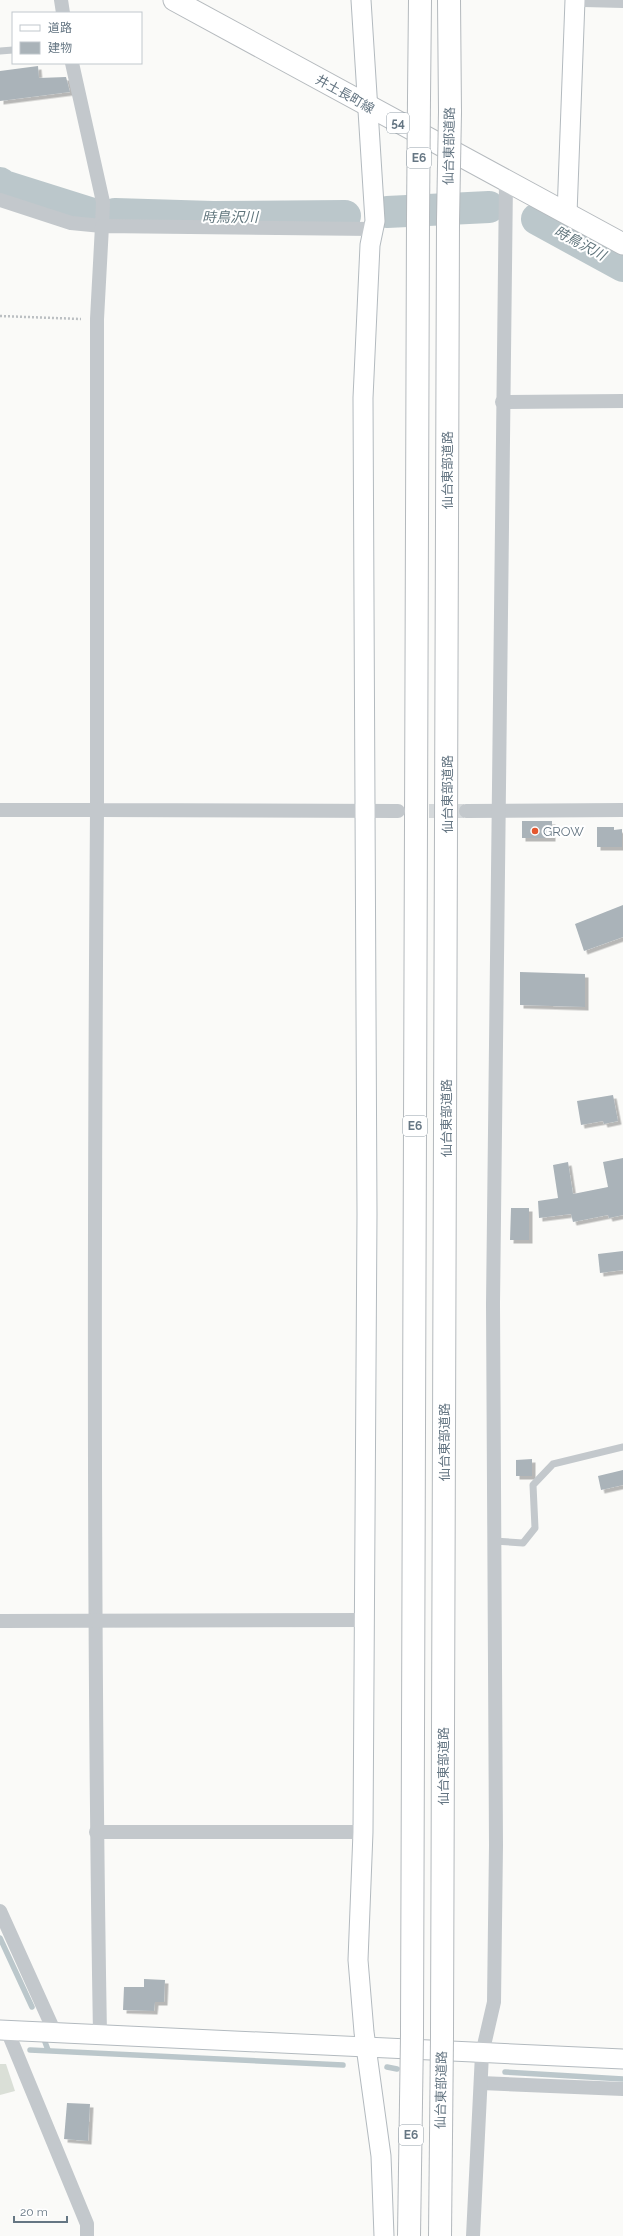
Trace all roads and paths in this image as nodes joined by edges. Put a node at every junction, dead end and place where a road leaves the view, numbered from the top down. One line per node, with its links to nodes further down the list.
1 (61, 0): 9 (street)
2 (174, 0): 13 (main road, 井土長町線 / 54)
3 (361, 0): 13 (street)
4 (420, 0): 49 (highway, E6, bridge)
5 (449, 0): 50 (highway, 仙台東部道路 / E6, bridge)
6 (575, 0): 16 (street)
7 (584, 0): 8 (street)
8 (623, 0)
9 (63, 12)
10 (12, 50): 11 (lane)
11 (0, 51)
12 (72, 64): 17 (street)
13 (368, 107): 14 (main road, 井土長町線 / 54); 18 (street)
14 (506, 181): 16 (main road, 井土長町線 / 54); 23 (street)
15 (0, 200): 17 (street)
16 (566, 214): 19 (main road, 井土長町線 / 54)
17 (102, 226): 18 (street); 21 (street)
18 (373, 229): 26 (street)
19 (623, 244)
20 (0, 316): 21 (path)
21 (97, 319): 25 (street)
22 (623, 401): 23 (street)
23 (502, 402): 30 (street)
24 (0, 810): 25 (street)
25 (97, 810): 26 (street); 35 (street)
26 (365, 810): 28 (street); 33 (street)
27 (623, 810): 30 (street)
28 (398, 811)
29 (466, 811): 30 (street)
30 (498, 811): 32 (street)
31 (623, 1447): 32 (lane)
32 (494, 1541): 43 (street)
33 (365, 1620): 35 (street); 37 (street)
34 (0, 1621): 35 (street)
35 (96, 1621): 36 (street)
36 (96, 1832): 37 (street); 41 (street)
37 (363, 1832): 42 (street)
38 (0, 1911): 40 (street)
39 (3, 2030): 40 (street); 47 (street)
40 (55, 2032): 41 (street)
41 (100, 2035): 42 (street)
42 (366, 2048): 43 (street); 48 (street)
43 (482, 2054): 44 (street); 45 (street)
44 (623, 2059)
45 (481, 2083): 46 (street); 51 (street)
46 (623, 2089)
47 (87, 2236)
48 (384, 2236)
49 (410, 2236)
50 (440, 2236)
51 (473, 2236)

